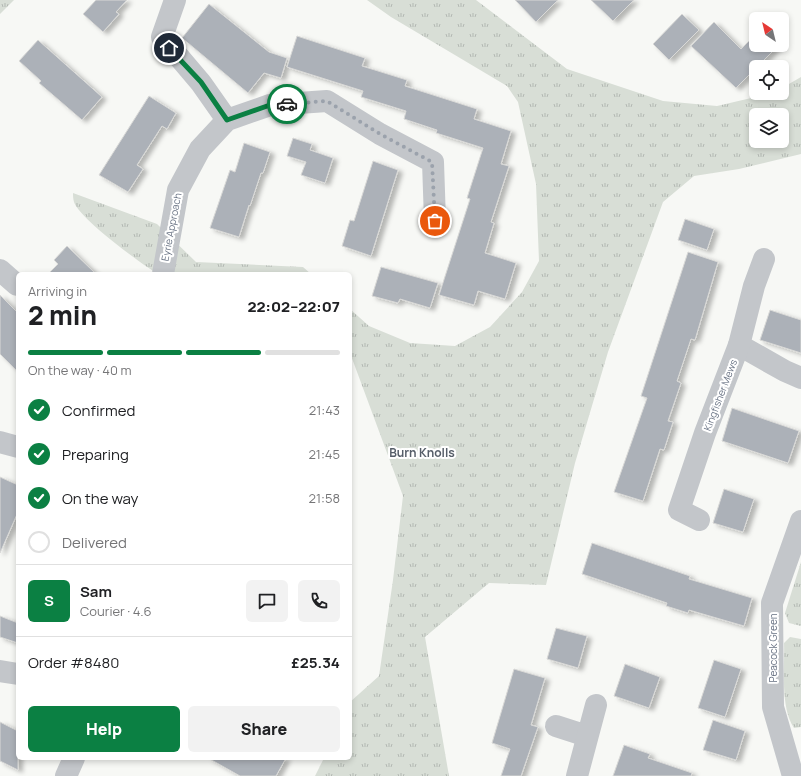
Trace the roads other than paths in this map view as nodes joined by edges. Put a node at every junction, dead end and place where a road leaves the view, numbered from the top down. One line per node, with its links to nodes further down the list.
1 (175, 0): 2 (street)
2 (227, 120): 3 (street, Eyrie Approach); 6 (street, Eyrie Approach)
3 (435, 221)
4 (764, 259): 8 (street, Kingfisher Mews)
5 (0, 270): 7 (street)
6 (163, 272)
7 (16, 283)
8 (739, 346): 9 (street); 12 (street, Kingfisher Mews)
9 (801, 378)
10 (0, 442): 11 (street)
11 (16, 446)
12 (699, 520)
13 (801, 521): 19 (street, Peacock Green)
14 (0, 671): 15 (street)
15 (16, 674)
16 (596, 705): 18 (street)
17 (556, 726): 18 (street)
18 (587, 736): 22 (street)
19 (794, 746): 23 (street, Peacock Green)
20 (73, 760): 21 (street)
21 (66, 776)
22 (577, 776)
23 (794, 776)

